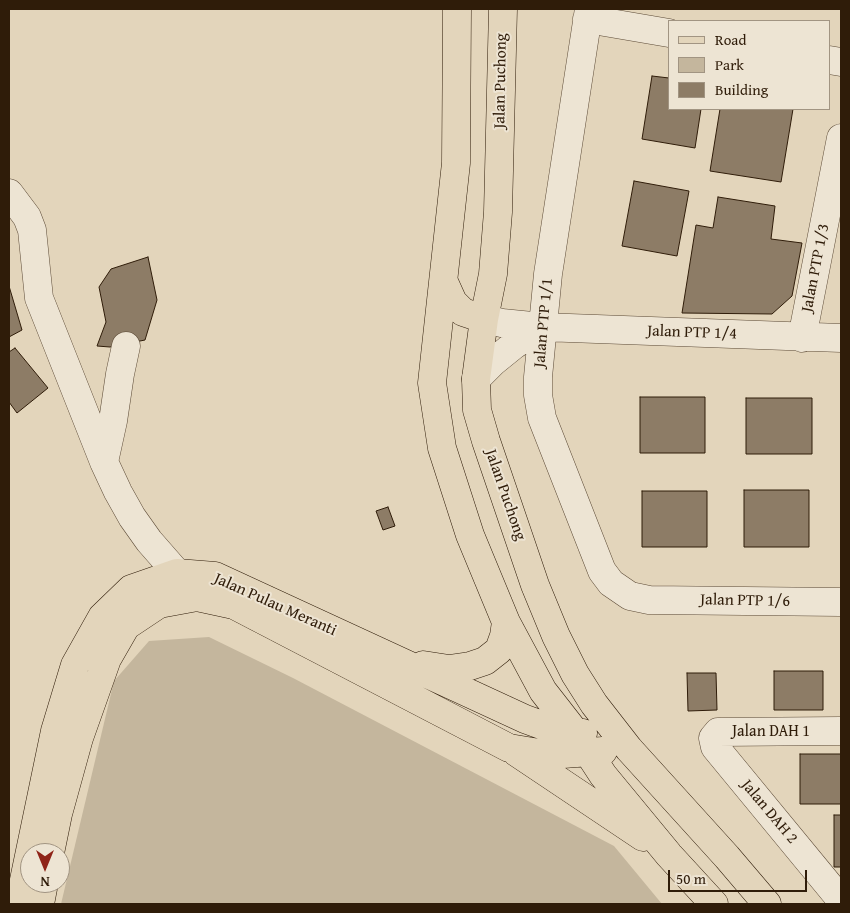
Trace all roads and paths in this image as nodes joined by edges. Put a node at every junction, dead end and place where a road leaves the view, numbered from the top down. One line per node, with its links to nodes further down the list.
1 (457, 9): 7 (main road)
2 (503, 9): 8 (main road, Jalan Puchong)
3 (588, 14): 4 (street); 9 (street, Jalan PTP 1/1)
4 (668, 33)
5 (841, 138): 10 (street, Jalan PTP 1/3)
6 (9, 194): 14 (street)
7 (444, 282): 8 (main road); 18 (main road)
8 (484, 319): 9 (street, Jalan PTP 1/4); 13 (main road, Jalan Puchong)
9 (542, 327): 10 (street, Jalan PTP 1/4); 13 (street); 16 (street, Jalan PTP 1/1)
10 (802, 338): 11 (street, Jalan PTP 1/4)
11 (841, 338)
12 (126, 346): 14 (street)
13 (476, 379): 22 (main road, Jalan Puchong)
14 (104, 462): 15 (street)
15 (177, 573): 19 (main road, Jalan Pulau Meranti); 28 (main road, Jalan Pulau Meranti)
16 (649, 600): 17 (street, Jalan PTP 1/6)
17 (841, 602)
18 (506, 622): 19 (main road); 21 (main road)
19 (385, 655): 21 (main road, Jalan Pulau Meranti)
20 (841, 731): 23 (street, Jalan DAH 1)
21 (582, 742): 22 (main road, Jalan Pulau Meranti); 24 (main road, Jalan Pulau Meranti); 26 (main road)
22 (626, 743): 30 (main road, Jalan Puchong)
23 (715, 747): 27 (street, Jalan DAH 2)
24 (509, 748): 25 (main road, Jalan Pulau Meranti); 26 (main road)
25 (52, 843)
26 (669, 855): 29 (main road)
27 (838, 890)
28 (19, 904)
29 (714, 904)
30 (767, 904)

